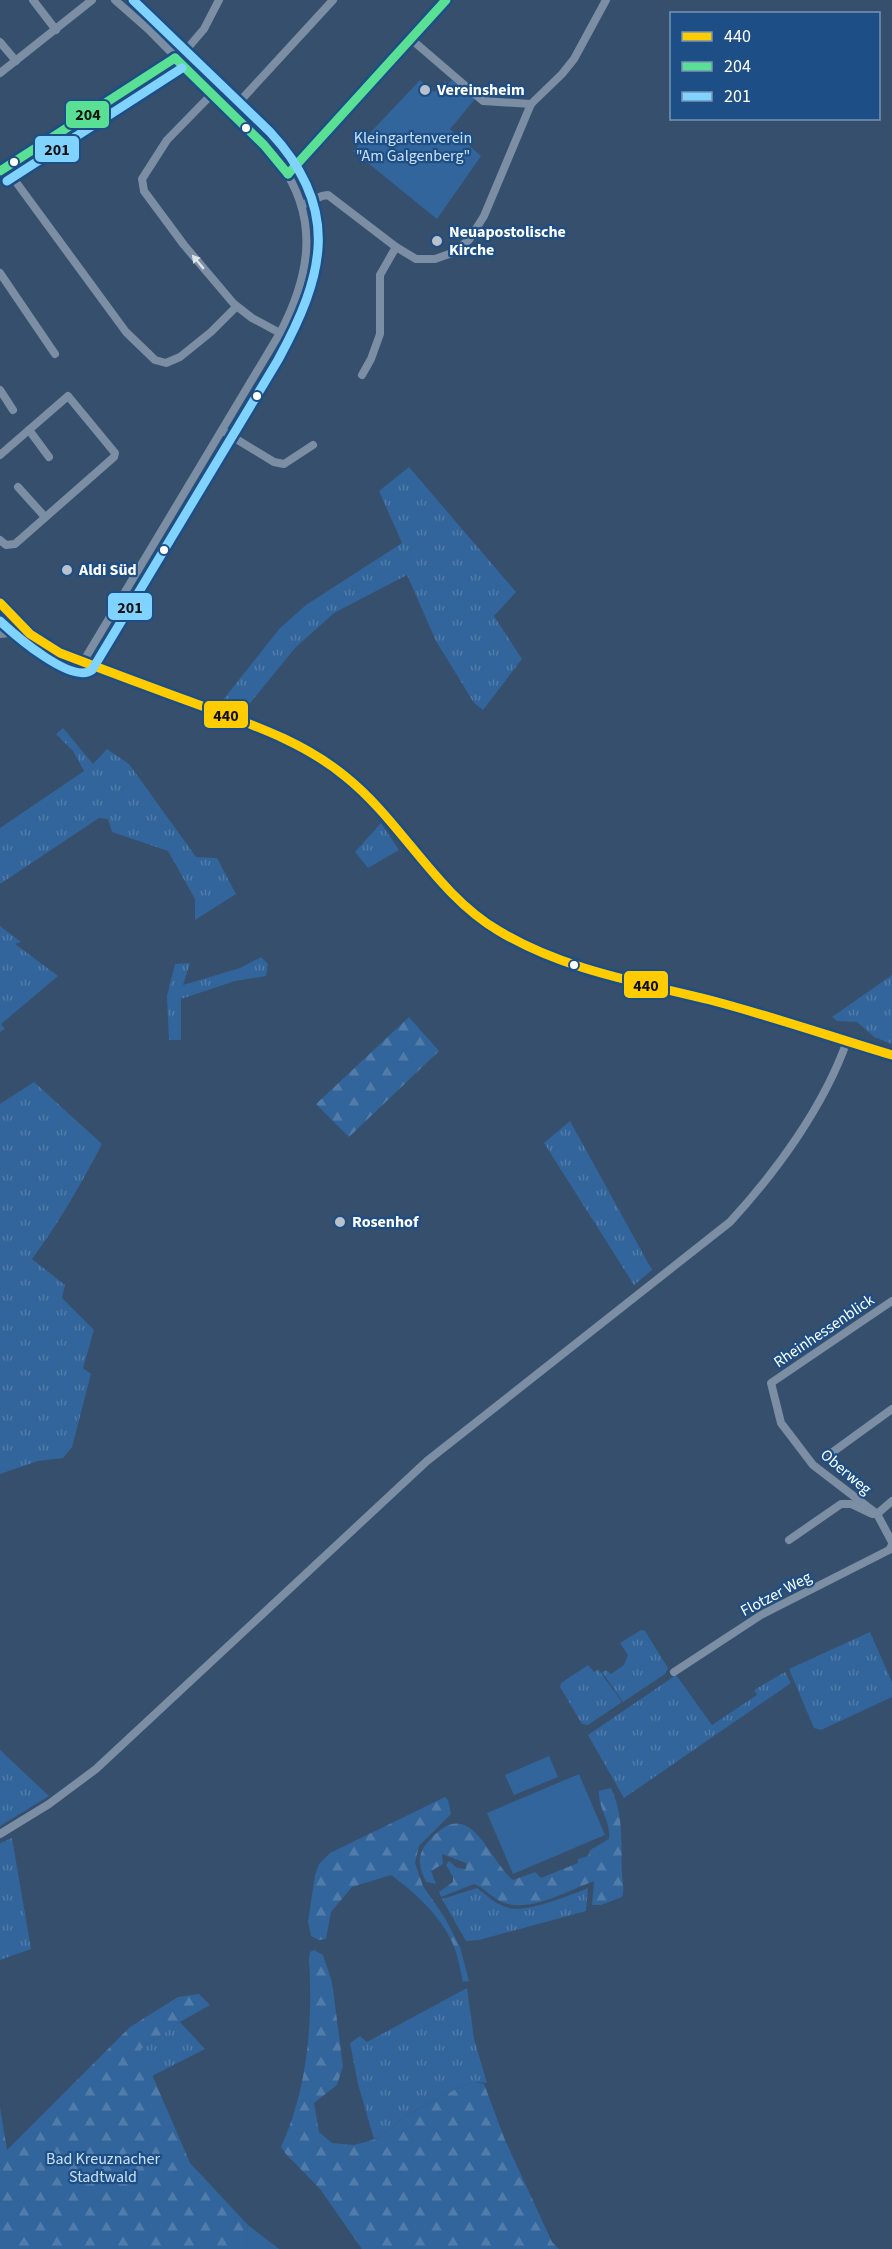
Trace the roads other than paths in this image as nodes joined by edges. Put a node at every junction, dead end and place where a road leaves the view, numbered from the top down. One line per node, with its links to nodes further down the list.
1 (33, 0): 8 (street)
2 (92, 0): 8 (street)
3 (115, 0): 11 (street)
4 (219, 0): 11 (street)
5 (333, 0): 16 (street)
6 (446, 0): 9 (street)
7 (606, 0): 15 (street)
8 (56, 30): 12 (street)
9 (412, 40): 15 (street); 18 (street)
10 (0, 42): 12 (street)
11 (175, 58): 14 (street); 17 (street)
12 (16, 61): 13 (street)
13 (0, 73)
14 (212, 94): 16 (street); 22 (street, one-way to 14)
15 (531, 104): 20 (street)
16 (230, 112): 18 (street)
17 (2, 169): 22 (street)
18 (288, 174): 19 (street)
19 (302, 205): 20 (street); 23 (street)
20 (396, 247): 25 (street)
21 (0, 273): 24 (street)
22 (236, 306): 23 (street)
23 (280, 333): 29 (street)
24 (55, 354)
25 (362, 375)
26 (0, 390): 27 (street)
27 (14, 410)
28 (29, 430): 31 (street); 32 (street); 34 (street)
29 (223, 430): 30 (street); 40 (street)
30 (313, 445)
31 (0, 455)
32 (49, 457)
33 (18, 487): 34 (street)
34 (45, 517): 35 (street)
35 (0, 540)
36 (0, 603): 37 (main road)
37 (10, 615): 38 (main road); 39 (main road)
38 (21, 627): 39 (main road); 40 (main road)
39 (0, 632)
40 (83, 662): 41 (main road)
41 (847, 1041): 42 (main road); 52 (street)
42 (892, 1055)
43 (892, 1301): 44 (street, Rheinhessenblick)
44 (771, 1383): 48 (street, Oberweg)
45 (892, 1409): 46 (street)
46 (830, 1454)
47 (892, 1501): 48 (street)
48 (877, 1514): 49 (street, Oberweg); 50 (street, Oberweg)
49 (789, 1540)
50 (892, 1543): 51 (street, Flotzer Weg)
51 (674, 1671)
52 (0, 1834)

